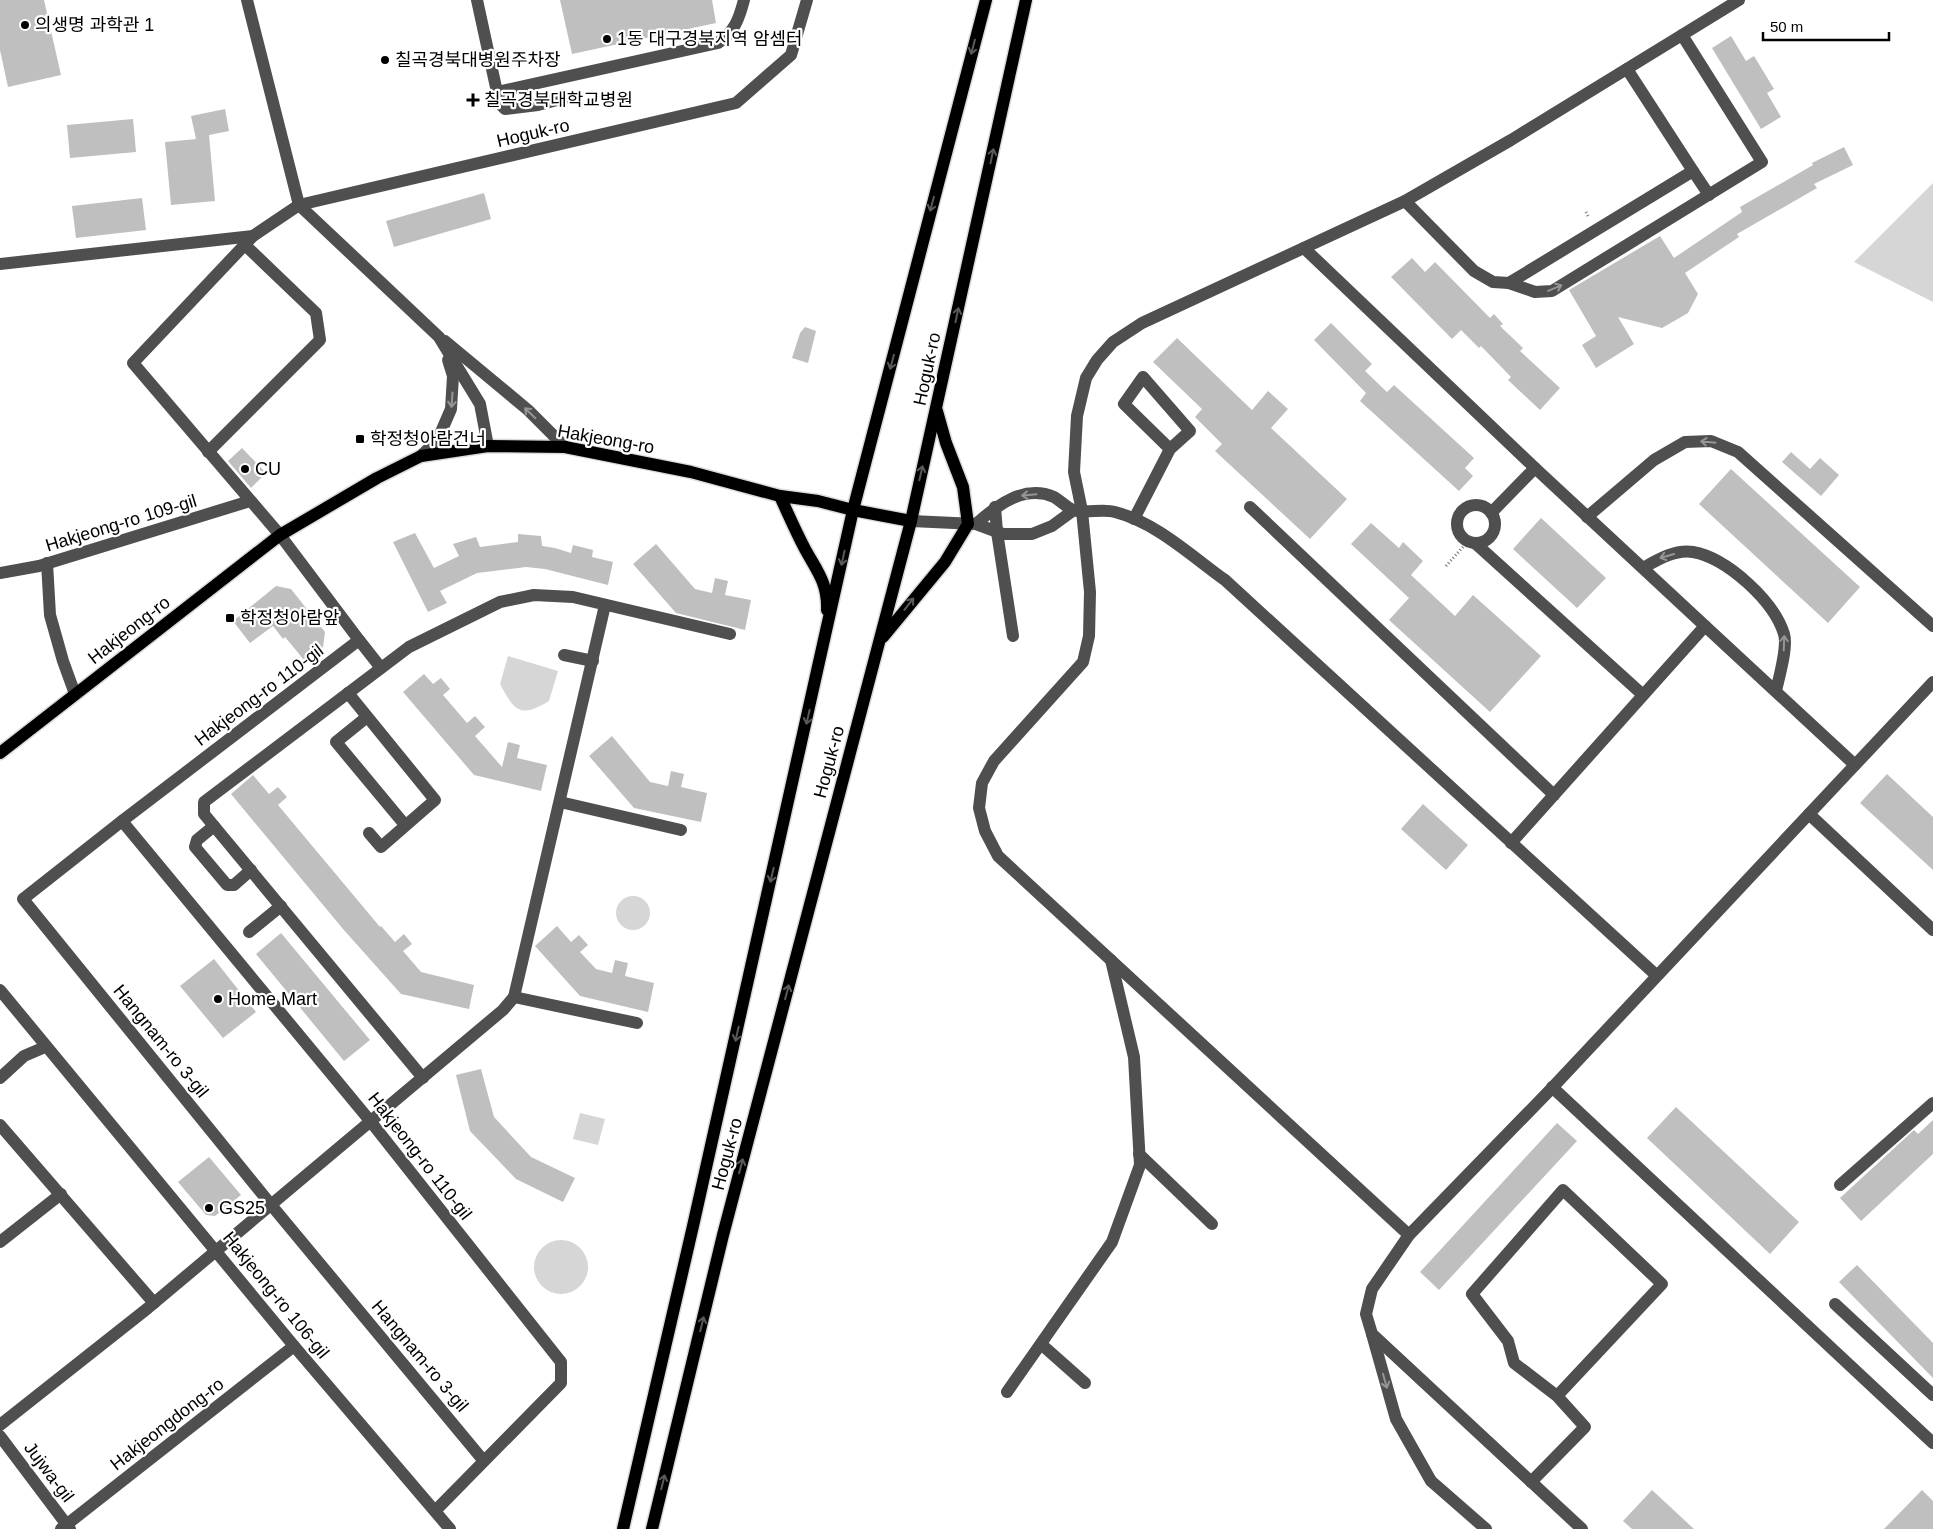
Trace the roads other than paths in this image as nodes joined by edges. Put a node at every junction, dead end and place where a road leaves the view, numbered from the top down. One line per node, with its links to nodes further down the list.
1 (247, 0): 15 (street)
2 (477, 0): 10 (street)
3 (744, 0): 10 (street)
4 (807, 0): 15 (street, Hoguk-ro)
5 (986, 0): 32 (main road, Hoguk-ro, one-way to 32)
6 (1026, 0): 21 (main road, Hoguk-ro, one-way to 6)
7 (1739, 0): 8 (street)
8 (1682, 35): 9 (street); 13 (street)
9 (1627, 69): 12 (street); 14 (street)
10 (497, 92): 11 (street)
11 (566, 98)
12 (1693, 170): 13 (street); 19 (street)
13 (1709, 195): 19 (street, one-way to 13)
14 (1405, 202): 17 (street); 19 (street)
15 (299, 205): 16 (street); 20 (street)
16 (249, 240): 18 (street); 25 (street); 25 (street)
17 (1304, 248): 27 (street); 33 (street)
18 (0, 264)
19 (1508, 283)
20 (440, 337): 22 (street); 23 (street, one-way to 20); 26 (street, one-way to 26)
21 (936, 408): 37 (main road, Hoguk-ro, one-way to 21); 38 (main road)
22 (488, 446): 23 (main road, Hakjeong-ro); 26 (main road, Hakjeong-ro)
23 (565, 447): 28 (main road, Hakjeong-ro)
24 (1170, 449): 24 (street); 36 (street)
25 (208, 452): 29 (street)
26 (421, 456): 40 (main road, Hakjeong-ro)
27 (1535, 468): 34 (street); 35 (street)
28 (780, 496): 32 (main road, Hakjeong-ro); 51 (main road)
29 (250, 502): 40 (street); 42 (street, Hakjeong-ro 109-gil)
30 (995, 507): 33 (street, one-way to 30); 38 (street); 39 (street)
31 (1250, 507): 64 (street)
32 (853, 510): 37 (main road, Hakjeong-ro); 51 (main road, Hoguk-ro, one-way to 51)
33 (1078, 510): 36 (street); 39 (street); 78 (street)
34 (1491, 513): 41 (street); 41 (street)
35 (1587, 517): 43 (street); 47 (street, one-way to 35)
36 (1134, 519): 72 (street)
37 (911, 521): 38 (street); 52 (main road, Hoguk-ro)
38 (972, 524): 39 (street); 52 (main road, one-way to 38)
39 (997, 532): 49 (street)
40 (280, 535): 50 (street); 59 (main road, Hakjeong-ro)
41 (1472, 542): 60 (street)
42 (46, 563): 44 (street, Hakjeong-ro 109-gil); 59 (street)
43 (1643, 568): 46 (street); 57 (street, one-way to 43)
44 (0, 573)
45 (606, 605): 48 (street); 54 (street); 55 (street)
46 (1705, 626): 57 (street); 60 (street)
47 (1933, 626)
48 (730, 634)
49 (1012, 636)
50 (359, 640): 55 (street); 67 (street, Hakjeong-ro 110-gil)
51 (825, 640): 115 (main road, Hoguk-ro, one-way to 115)
52 (879, 642): 116 (main road, Hoguk-ro, one-way to 52)
53 (564, 655): 54 (street)
54 (592, 661): 65 (street)
55 (381, 668): 58 (street)
56 (1933, 682): 63 (street)
57 (1776, 691): 63 (street)
58 (348, 693): 61 (street); 69 (street)
59 (75, 694): 62 (main road, Hakjeong-ro)
60 (1643, 695): 64 (street)
61 (367, 716): 68 (street); 68 (street)
62 (0, 753)
63 (1856, 765): 66 (street)
64 (1554, 795): 72 (street)
65 (560, 802): 70 (street); 81 (street)
66 (1808, 814): 76 (street); 79 (street)
67 (122, 821): 74 (street, Hakjeong-ro 110-gil); 88 (street, Hakjeong-ro 110-gil)
68 (405, 825): 71 (street)
69 (214, 826): 73 (street); 73 (street)
70 (681, 830)
71 (369, 833)
72 (1511, 842): 79 (street)
73 (251, 870): 75 (street)
74 (24, 899): 93 (street, Hangnam-ro 3-gil)
75 (281, 906): 77 (street); 85 (street)
76 (1933, 930)
77 (249, 932)
78 (1111, 960): 90 (street); 95 (street)
79 (1656, 975): 86 (street)
80 (0, 990): 83 (street, Hakjeong-ro 106-gil)
81 (514, 997): 82 (street); 85 (street)
82 (637, 1023)
83 (45, 1046): 84 (street); 97 (street, Hakjeong-ro 106-gil)
84 (0, 1078)
85 (423, 1078): 88 (street)
86 (1552, 1087): 95 (street); 109 (street)
87 (1933, 1103): 91 (street)
88 (371, 1122): 93 (street); 110 (street, Hakjeong-ro 110-gil)
89 (0, 1125): 92 (street)
90 (1140, 1154): 94 (street); 101 (street)
91 (1840, 1184)
92 (61, 1194): 96 (street); 98 (street)
93 (272, 1206): 97 (street); 110 (street, Hangnam-ro 3-gil)
94 (1212, 1224)
95 (1409, 1235): 100 (street)
96 (0, 1242)
97 (216, 1250): 98 (street); 102 (street, Hakjeong-ro 106-gil)
98 (154, 1303): 107 (street)
99 (1835, 1304): 105 (street)
100 (1372, 1334): 111 (street); 117 (street, one-way to 117)
101 (1041, 1344): 103 (street); 104 (street)
102 (294, 1346): 112 (street, Hakjeong-ro 106-gil); 113 (street, Hakjeongdong-ro)
103 (1085, 1383)
104 (1007, 1392)
105 (1933, 1395)
106 (1557, 1396): 106 (street); 111 (street)
107 (0, 1424)
108 (0, 1436): 113 (street, Jujwa-gil)
109 (1933, 1444)
110 (483, 1460): 112 (street, Hakjeong-ro 110-gil)
111 (1531, 1482): 118 (street)
112 (435, 1511): 114 (street, Hakjeong-ro 106-gil)
113 (66, 1527)
114 (450, 1529)
115 (623, 1529)
116 (652, 1529)
117 (1486, 1529)
118 (1582, 1529)

